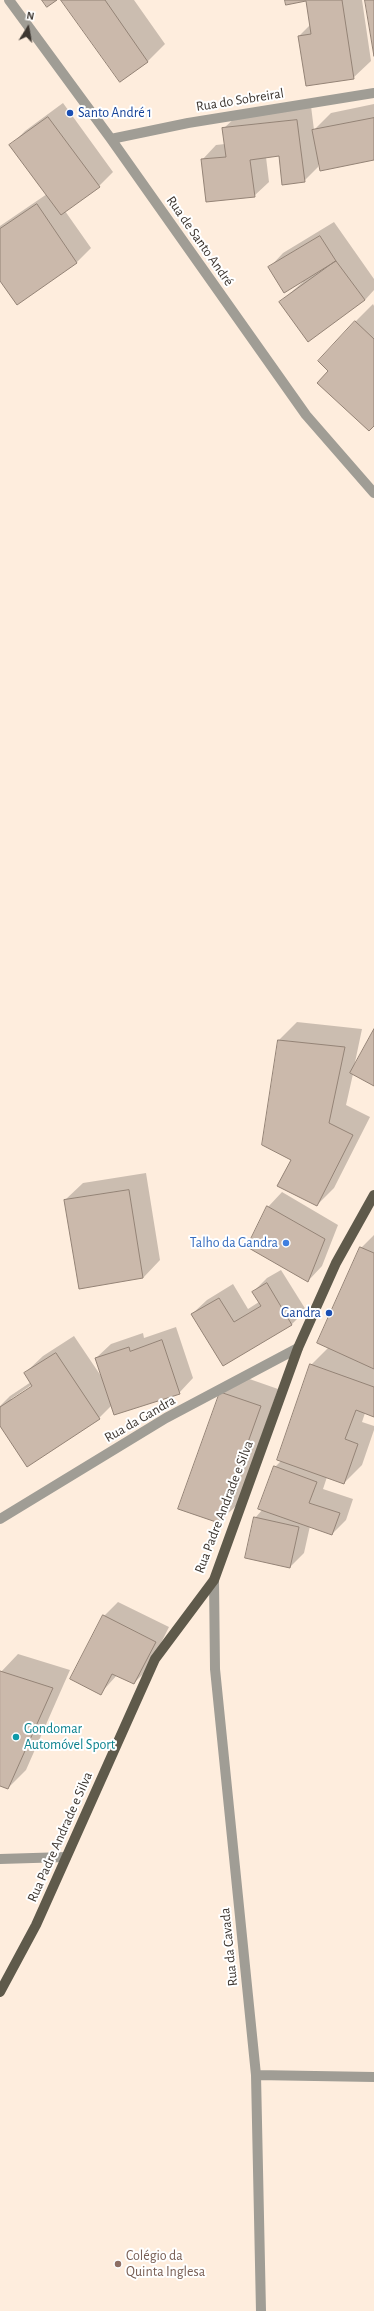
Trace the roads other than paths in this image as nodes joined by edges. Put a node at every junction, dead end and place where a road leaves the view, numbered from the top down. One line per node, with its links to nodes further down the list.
1 (8, 0): 3 (street, Rua de Santo André)
2 (374, 93): 3 (street, Rua do Sobreiral)
3 (111, 139): 4 (street, Rua de Santo André)
4 (374, 493)
5 (374, 1195): 6 (main road, Rua Padre Andrade e Silva)
6 (298, 1348): 7 (street, Rua da Gandra); 8 (main road, Rua Padre Andrade e Silva)
7 (0, 1519)
8 (214, 1580): 9 (main road, Rua Padre Andrade e Silva); 12 (street, Rua da Cavada)
9 (66, 1857): 10 (street); 11 (main road, Rua Padre Andrade e Silva)
10 (0, 1859)
11 (0, 1992)
12 (256, 2075): 13 (street); 14 (street, Rua da Cavada)
13 (374, 2077)
14 (261, 2311)

